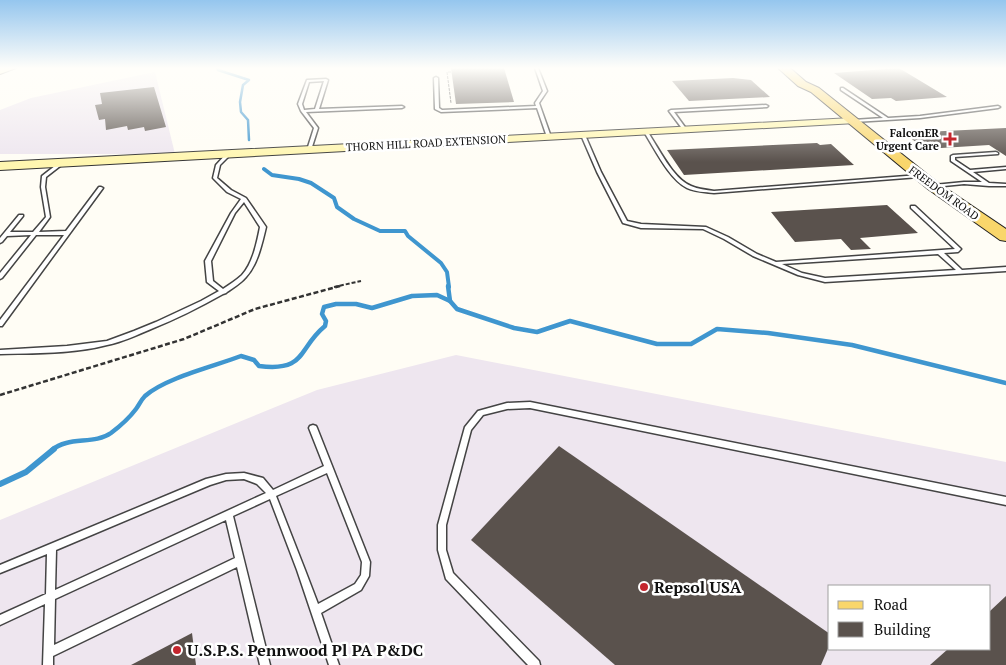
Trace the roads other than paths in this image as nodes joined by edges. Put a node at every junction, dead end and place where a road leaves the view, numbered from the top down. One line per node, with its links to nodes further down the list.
1 (302, 99): 12 (lane)
2 (320, 99): 11 (lane)
3 (437, 99): 9 (lane)
4 (540, 99): 9 (lane)
5 (826, 99): 14 (main road, FREEDOM ROAD)
6 (857, 99): 13 (lane)
7 (766, 106): 15 (lane)
8 (402, 107): 11 (lane)
9 (538, 107): 18 (lane)
10 (998, 107): 13 (lane)
11 (317, 110): 12 (lane)
12 (302, 111): 19 (lane)
13 (887, 119): 14 (lane)
14 (852, 121): 15 (street, THORN HILL ROAD EXTENSION); 26 (main road, FREEDOM ROAD)
15 (685, 130): 16 (street, THORN HILL ROAD EXTENSION)
16 (646, 132): 17 (street, THORN HILL ROAD EXTENSION); 26 (lane)
17 (583, 135): 18 (street, THORN HILL ROAD EXTENSION); 40 (lane)
18 (549, 137): 19 (street, THORN HILL ROAD EXTENSION)
19 (309, 150): 21 (street, THORN HILL ROAD EXTENSION)
20 (996, 153): 25 (lane)
21 (229, 154): 22 (street, THORN HILL ROAD EXTENSION); 31 (lane)
22 (62, 163): 23 (street, THORN HILL ROAD EXTENSION); 36 (lane)
23 (0, 166)
24 (1006, 168): 25 (lane)
25 (968, 170): 27 (lane)
26 (920, 176): 29 (main road, FREEDOM ROAD)
27 (989, 185): 28 (lane); 29 (lane)
28 (1006, 185)
29 (933, 186): 37 (main road, FREEDOM ROAD)
30 (101, 188): 34 (lane)
31 (244, 199): 44 (lane); 44 (lane)
32 (912, 207): 39 (lane)
33 (21, 216): 35 (lane)
34 (68, 233): 36 (lane); 45 (lane)
35 (6, 234): 36 (lane); 38 (lane)
36 (35, 234): 43 (lane)
37 (1006, 236)
38 (0, 241)
39 (939, 252): 40 (lane); 42 (lane)
40 (774, 263): 42 (lane)
41 (1006, 268): 42 (lane)
42 (960, 271)
43 (0, 277)
44 (224, 292): 46 (lane)
45 (0, 324)
46 (0, 352)
47 (313, 428): 48 (lane)
48 (329, 468): 49 (lane); 56 (lane)
49 (272, 494): 51 (lane); 52 (lane); 56 (lane)
50 (1006, 501): 62 (lane)
51 (229, 515): 53 (lane); 55 (lane)
52 (52, 547): 54 (lane); 55 (lane)
53 (239, 561): 58 (lane); 60 (lane)
54 (0, 569)
55 (50, 597): 57 (lane); 58 (lane)
56 (315, 611): 61 (lane)
57 (0, 620)
58 (48, 654): 59 (lane)
59 (48, 665)
60 (265, 665)
61 (334, 665)
62 (534, 665)

